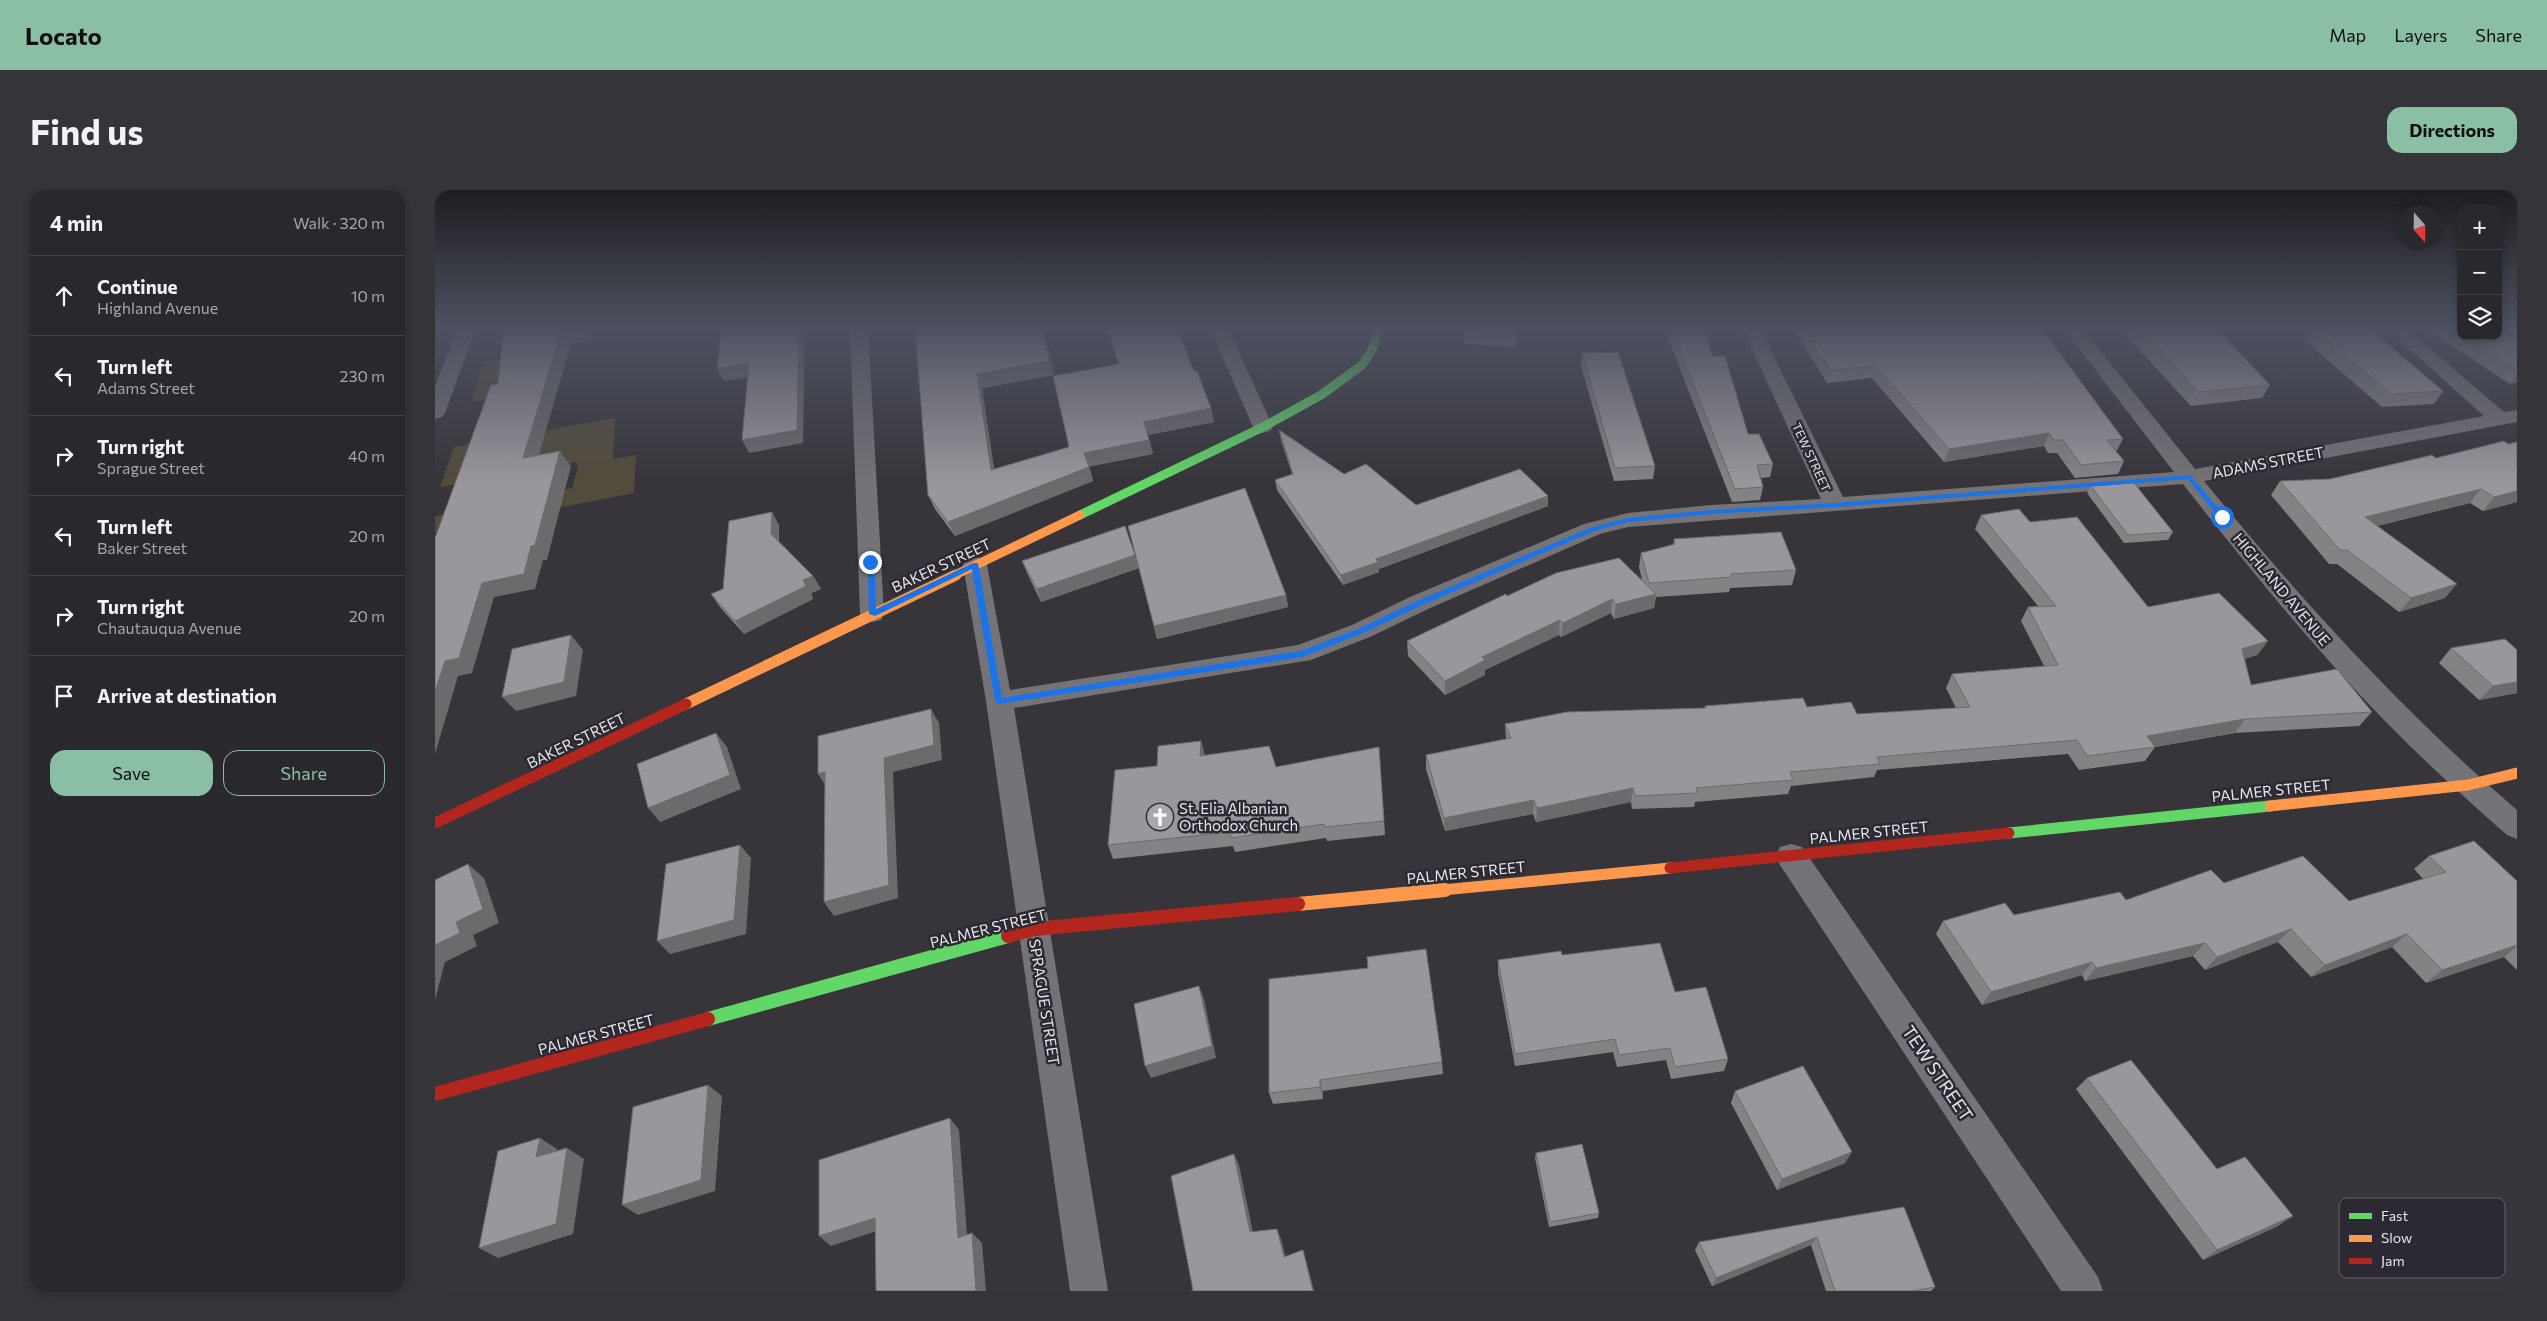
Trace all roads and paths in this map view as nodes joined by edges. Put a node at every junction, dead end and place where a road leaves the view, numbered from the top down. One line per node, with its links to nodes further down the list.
1 (862, 379): 14 (street)
2 (1242, 379): 10 (street)
3 (1343, 379): 10 (street, BAKER STREET)
4 (1775, 379): 12 (street, TEW STREET)
5 (2113, 379): 11 (street, HIGHLAND AVENUE)
6 (2460, 379): 9 (street)
7 (441, 380): 8 (street)
8 (435, 413)
9 (2508, 418): 11 (street, ADAMS STREET)
10 (1263, 427): 13 (street, BAKER STREET)
11 (2190, 477): 12 (street, ADAMS STREET); 17 (street, HIGHLAND AVENUE)
12 (1835, 505): 15 (street, ADAMS STREET)
13 (975, 565): 14 (street, BAKER STREET); 15 (street, SPRAGUE STREET)
14 (873, 614): 18 (street, BAKER STREET)
15 (999, 701): 21 (street, SPRAGUE STREET)
16 (2517, 774): 17 (street, PALMER STREET)
17 (2468, 785): 19 (street, HIGHLAND AVENUE); 20 (street, PALMER STREET)
18 (435, 823)
19 (2517, 827)
20 (1791, 856): 21 (street, PALMER STREET); 24 (street, TEW STREET)
21 (1034, 929): 22 (street, PALMER STREET); 23 (street, SPRAGUE STREET)
22 (435, 1094)
23 (1089, 1291)
24 (2084, 1291)

